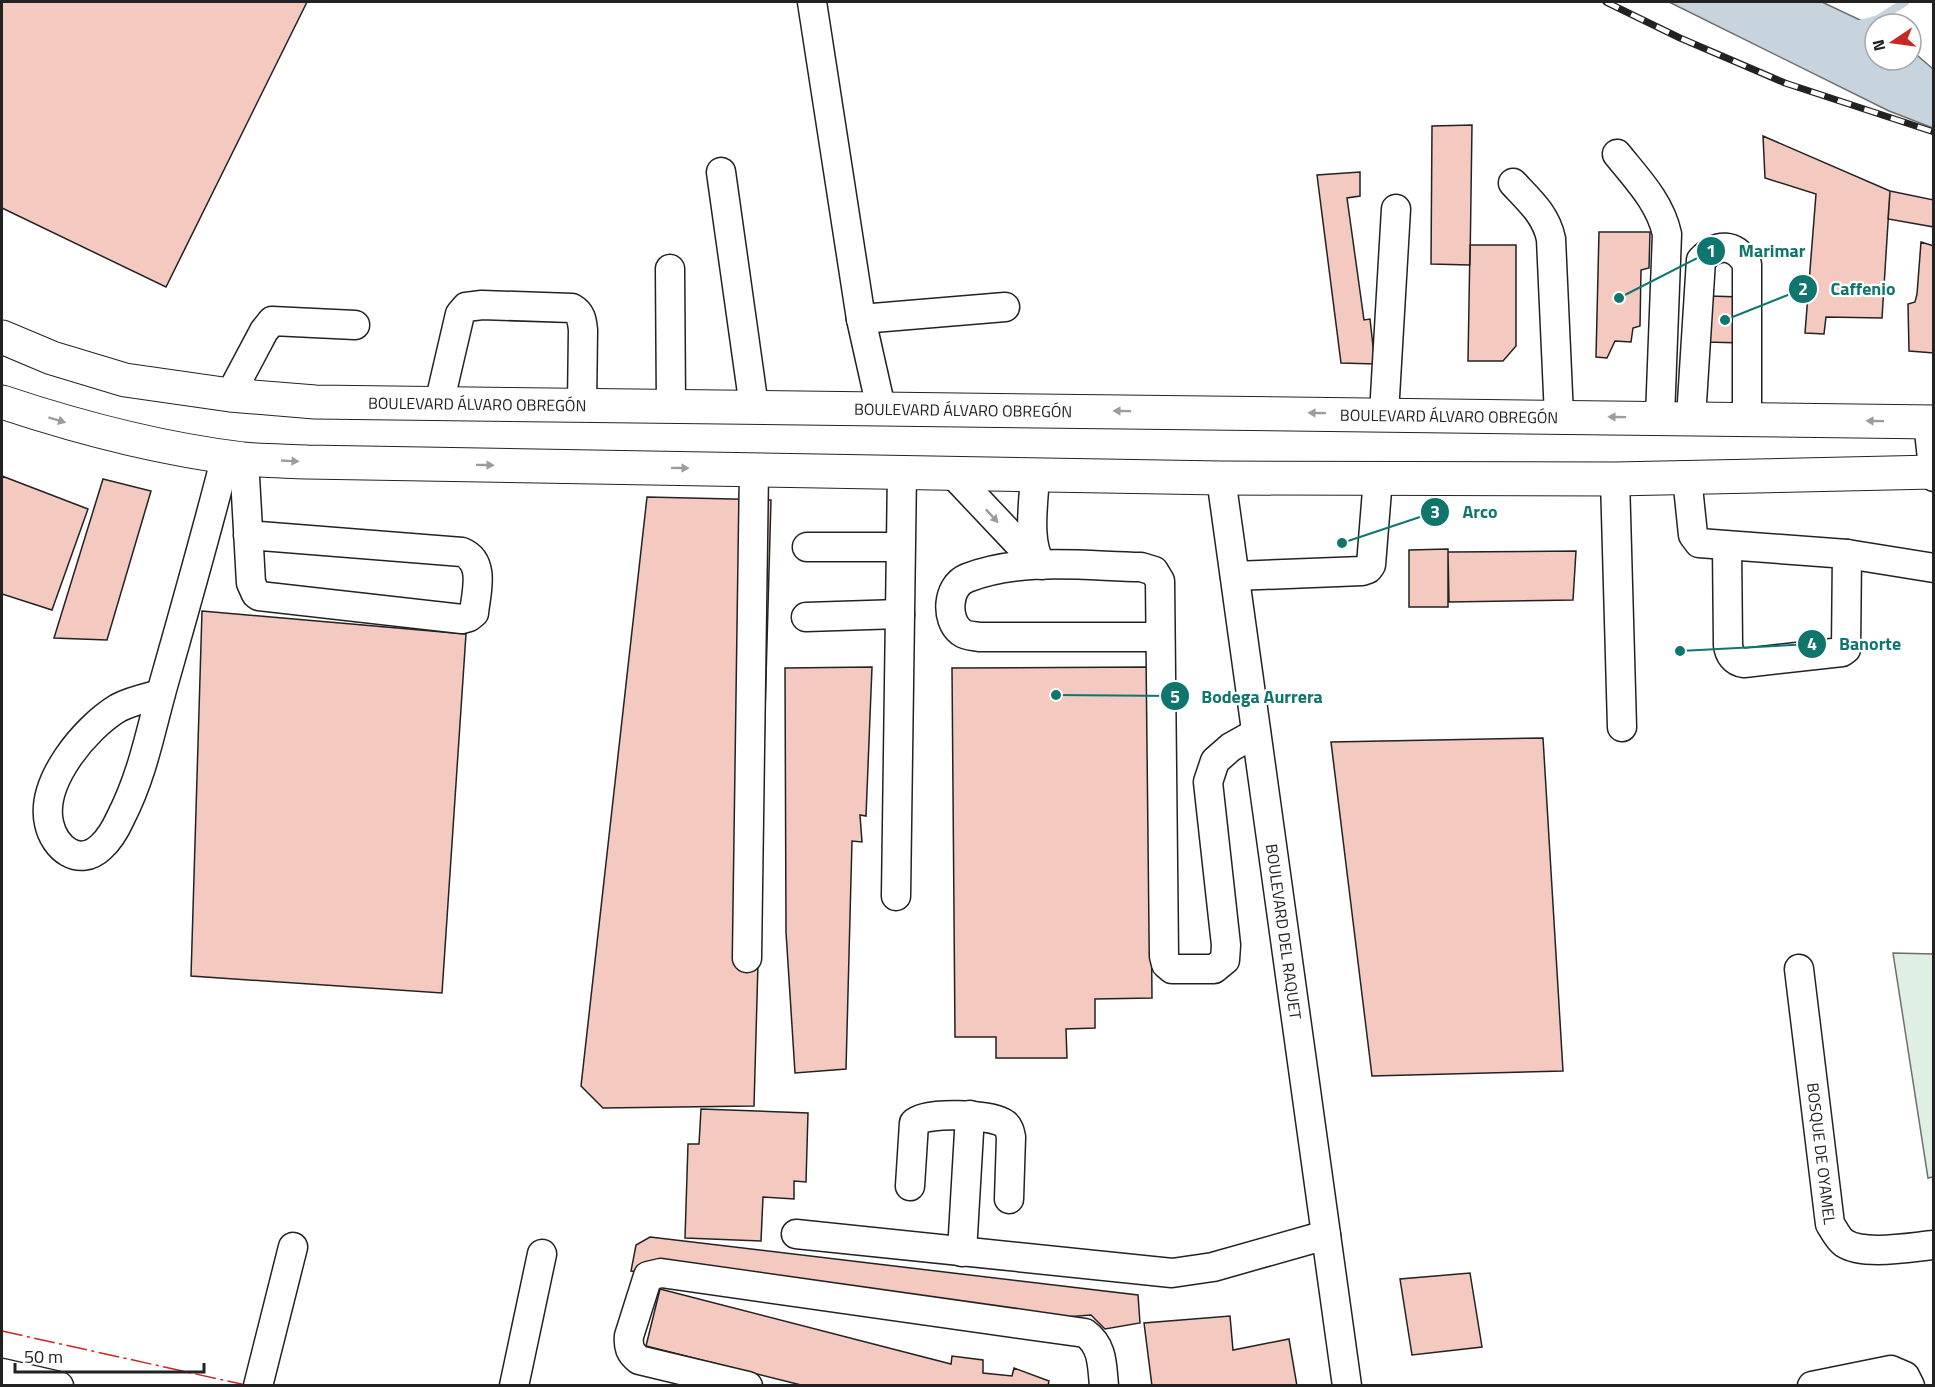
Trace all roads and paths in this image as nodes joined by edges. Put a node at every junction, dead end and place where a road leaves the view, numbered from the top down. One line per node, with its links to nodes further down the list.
1 (813, 2): 8 (street)
2 (1617, 154): 20 (street)
3 (721, 172): 16 (street)
4 (1513, 183): 19 (street)
5 (1396, 209): 18 (street)
6 (670, 269): 15 (street)
7 (1005, 307): 8 (street)
8 (861, 320): 17 (street)
9 (355, 325): 11 (street)
10 (2, 338): 11 (highway, BOULEVARD ÁLVARO OBREGÓN)
11 (230, 395): 13 (highway, BOULEVARD ÁLVARO OBREGÓN)
12 (2, 402): 23 (highway, one-way to 23)
13 (439, 404): 14 (highway, BOULEVARD ÁLVARO OBREGÓN); 14 (street)
14 (582, 405): 15 (highway, BOULEVARD ÁLVARO OBREGÓN)
15 (671, 406): 16 (highway, BOULEVARD ÁLVARO OBREGÓN)
16 (754, 407): 17 (highway, BOULEVARD ÁLVARO OBREGÓN)
17 (881, 408): 18 (highway, BOULEVARD ÁLVARO OBREGÓN, one-way to 17)
18 (1384, 414): 19 (highway, BOULEVARD ÁLVARO OBREGÓN)
19 (1559, 416): 20 (highway, BOULEVARD ÁLVARO OBREGÓN, one-way to 19)
20 (1676, 417): 21 (highway, BOULEVARD ÁLVARO OBREGÓN); 21 (street)
21 (1747, 418): 22 (highway, BOULEVARD ÁLVARO OBREGÓN, one-way to 21)
22 (1931, 422): 27 (street)
23 (235, 457): 24 (highway, one-way to 24); 33 (street); 44 (street)
24 (754, 470): 25 (highway); 48 (street)
25 (902, 472): 26 (highway); 35 (street)
26 (952, 473): 28 (highway); 38 (street, one-way to 38)
27 (1933, 474): 29 (highway)
28 (1035, 475): 30 (highway); 38 (street)
29 (1687, 477): 32 (highway); 34 (street)
30 (1221, 478): 31 (highway); 40 (street, BOULEVARD DEL RAQUET)
31 (1378, 478): 32 (highway); 40 (street)
32 (1615, 479): 45 (street)
33 (248, 535): 33 (street)
34 (1727, 546): 37 (street); 37 (street)
35 (900, 547): 36 (street); 41 (street)
36 (807, 548)
37 (1847, 554): 39 (street)
38 (1032, 565): 43 (street); 43 (street)
39 (1934, 568)
40 (1235, 576): 46 (street, BOULEVARD DEL RAQUET)
41 (900, 614): 42 (street); 47 (street)
42 (806, 617)
43 (1160, 637): 46 (street)
44 (161, 694): 44 (street)
45 (1622, 727)
46 (1256, 733): 54 (street, BOULEVARD DEL RAQUET)
47 (896, 896)
48 (747, 958)
49 (1799, 969): 55 (street, BOSQUE DE OYAMEL)
50 (970, 1115): 51 (street); 52 (street); 57 (street)
51 (910, 1186)
52 (1009, 1199)
53 (796, 1234): 57 (street)
54 (1326, 1235): 57 (street); 65 (street, BOULEVARD DEL RAQUET)
55 (1934, 1245)
56 (293, 1247): 61 (street)
57 (962, 1252)
58 (542, 1254): 62 (street)
59 (2, 1373): 60 (street)
60 (59, 1386)
61 (258, 1386)
62 (514, 1386)
63 (748, 1386): 64 (street)
64 (1104, 1386)
65 (1347, 1386)
66 (1812, 1386): 67 (street)
67 (1910, 1386)

